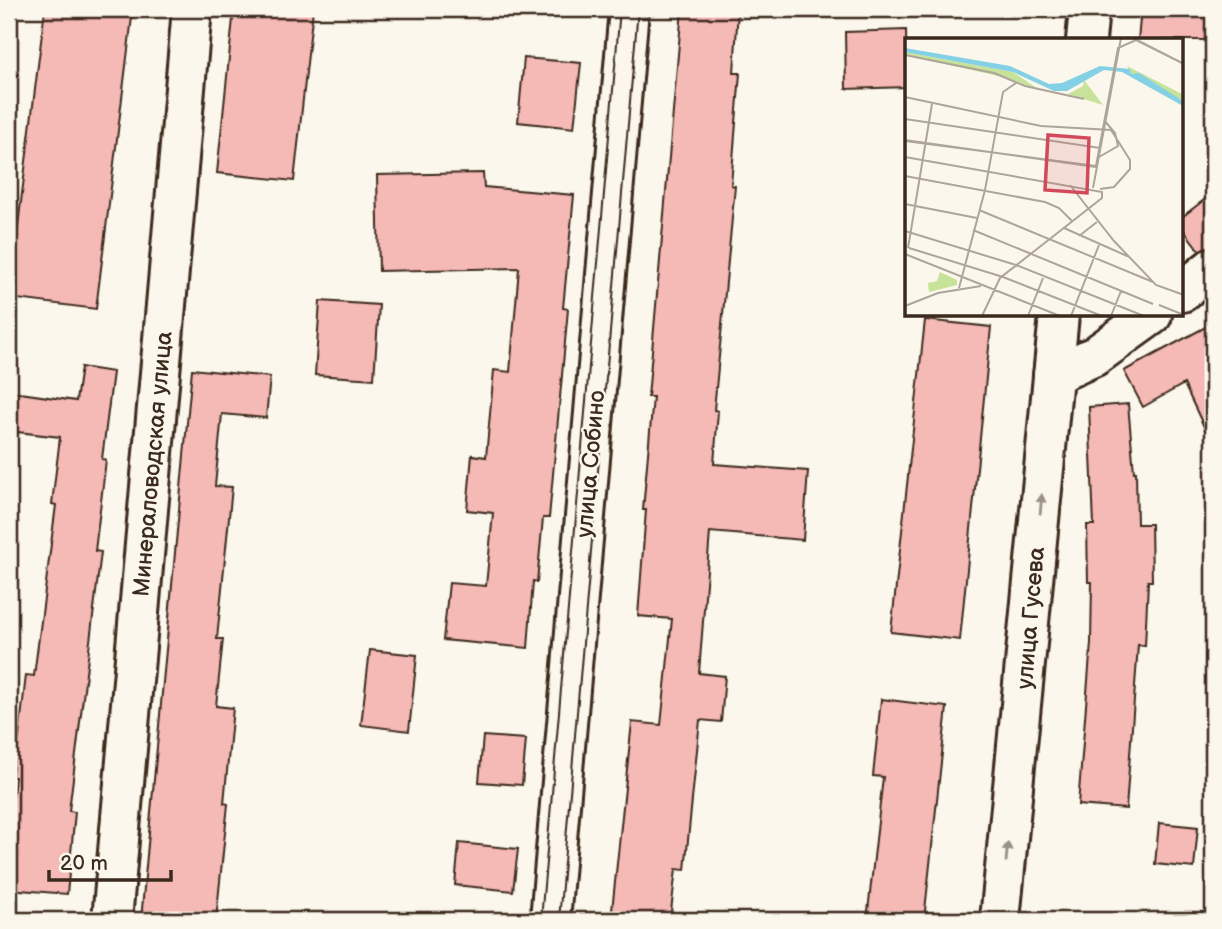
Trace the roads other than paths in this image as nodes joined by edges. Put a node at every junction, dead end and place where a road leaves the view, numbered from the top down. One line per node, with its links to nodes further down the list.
1 (192, 9): 10 (street, Минераловодская улица)
2 (629, 9): 11 (street, улица Собино)
3 (1089, 9): 4 (street)
4 (1086, 38)
5 (1213, 267): 6 (street)
6 (1184, 290)
7 (1059, 317): 9 (street, улица Гусева)
8 (1149, 317): 9 (street)
9 (1053, 375): 12 (street, улица Гусева, one-way to 9)
10 (112, 920)
11 (550, 920)
12 (1000, 920)

